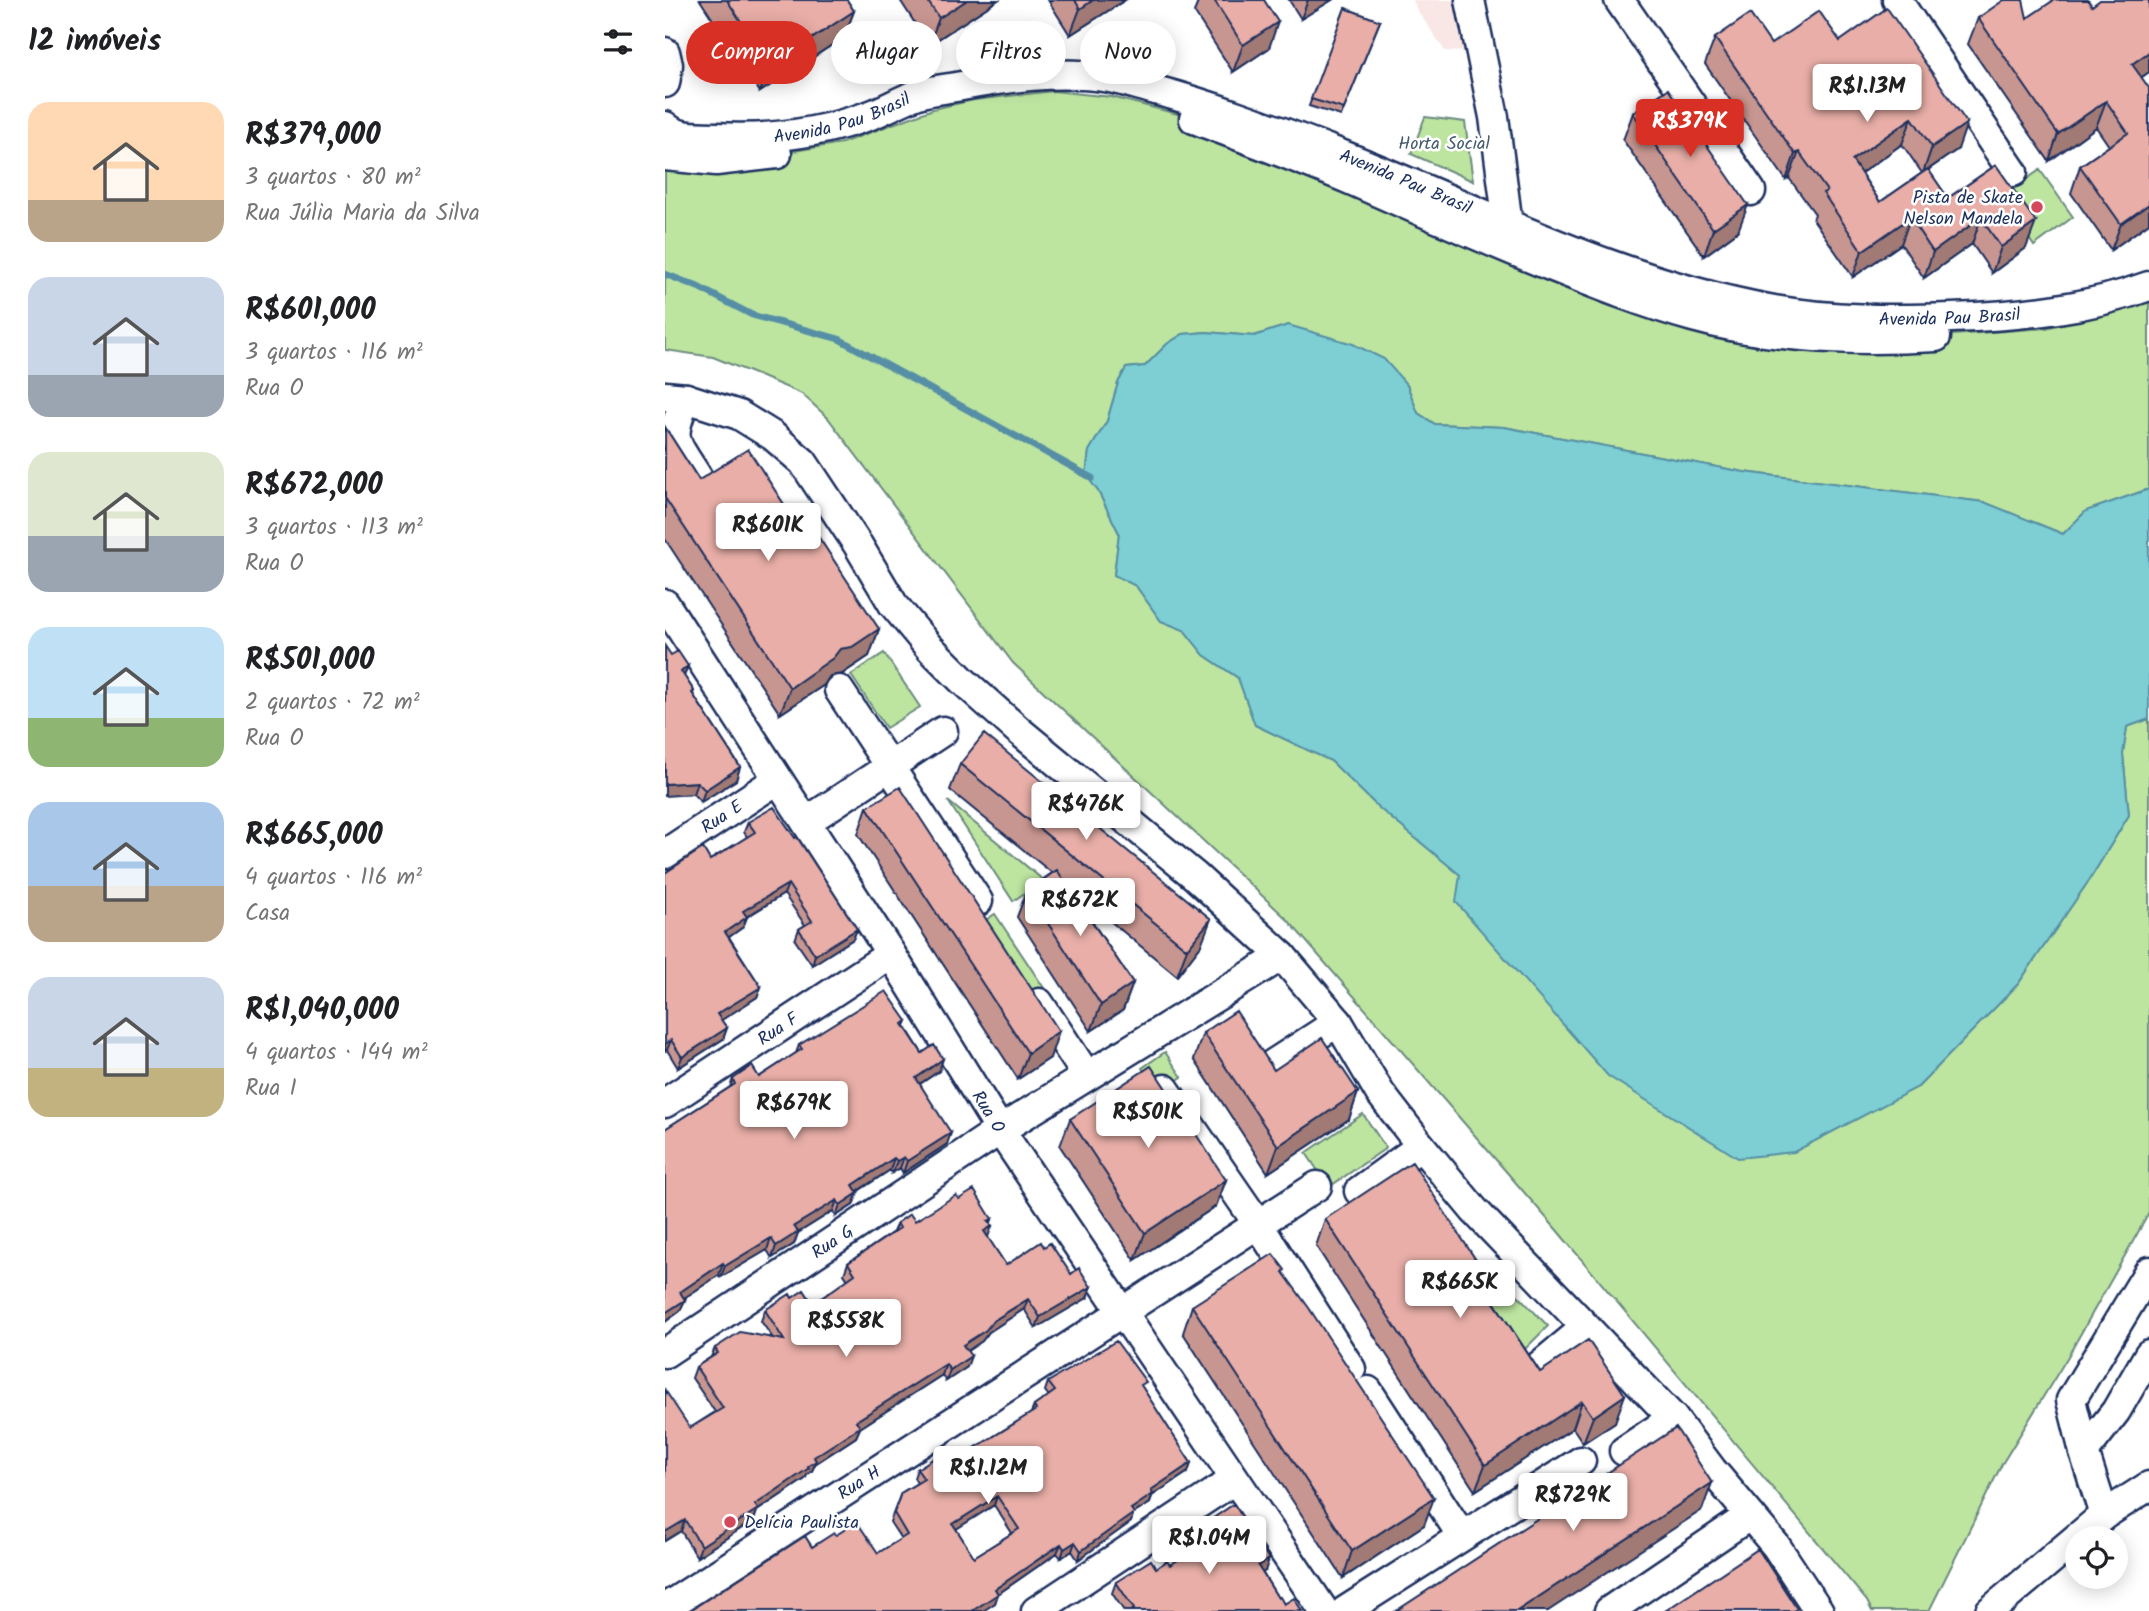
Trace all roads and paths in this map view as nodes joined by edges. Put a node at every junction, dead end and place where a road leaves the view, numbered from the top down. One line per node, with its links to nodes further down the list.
1 (1470, 0): 10 (street)
2 (1619, 0): 9 (street)
3 (1897, 0): 8 (street)
4 (665, 52): 5 (street)
5 (665, 83)
6 (665, 126): 10 (street, Avenida Pau Brasil)
7 (665, 156): 12 (street)
8 (2013, 172)
9 (1751, 191)
10 (1508, 225): 11 (street, Avenida Pau Brasil)
11 (2149, 286)
12 (2149, 302)
13 (676, 397): 14 (street); 24 (street)
14 (698, 478)
15 (665, 604): 19 (street, Rua O)
16 (839, 690): 18 (street)
17 (943, 731): 18 (street)
18 (890, 767): 20 (street); 22 (street)
19 (777, 780): 20 (street, Rua O); 21 (street, Rua E)
20 (806, 822): 23 (street, Rua O)
21 (665, 853)
22 (978, 901)
23 (891, 954): 30 (street, Rua F); 31 (street, Rua O)
24 (1282, 956): 26 (street); 28 (street, Rua G)
25 (1033, 995): 28 (street)
26 (1338, 1022): 27 (street); 32 (street)
27 (1273, 1064)
28 (1087, 1076): 31 (street, Rua G)
29 (1165, 1089): 35 (street)
30 (665, 1103)
31 (1000, 1130): 37 (street, Rua O); 39 (street, Rua G)
32 (1421, 1146): 34 (street); 38 (street)
33 (1317, 1186): 35 (street, Rua H)
34 (1359, 1191)
35 (1258, 1224): 37 (street, Rua H); 41 (street)
36 (2149, 1271): 46 (street)
37 (1123, 1311): 48 (street, Rua O); 53 (street, Rua H)
38 (1585, 1328): 42 (street); 44 (street)
39 (665, 1353)
40 (2149, 1354): 46 (street)
41 (1351, 1368)
42 (1533, 1371)
43 (1368, 1391): 52 (street)
44 (1673, 1418): 45 (street); 51 (street)
45 (1625, 1451)
46 (2084, 1451): 50 (street)
47 (1581, 1461): 52 (street)
48 (1234, 1479): 54 (street); 55 (street, Rua O)
49 (2149, 1486): 50 (street)
50 (2104, 1515): 59 (street)
51 (1749, 1516): 57 (street); 58 (street)
52 (1462, 1536): 56 (street)
53 (665, 1608)
54 (1036, 1611)
55 (1324, 1611)
56 (1345, 1611)
57 (1609, 1611)
58 (1819, 1611)
59 (1990, 1611)

